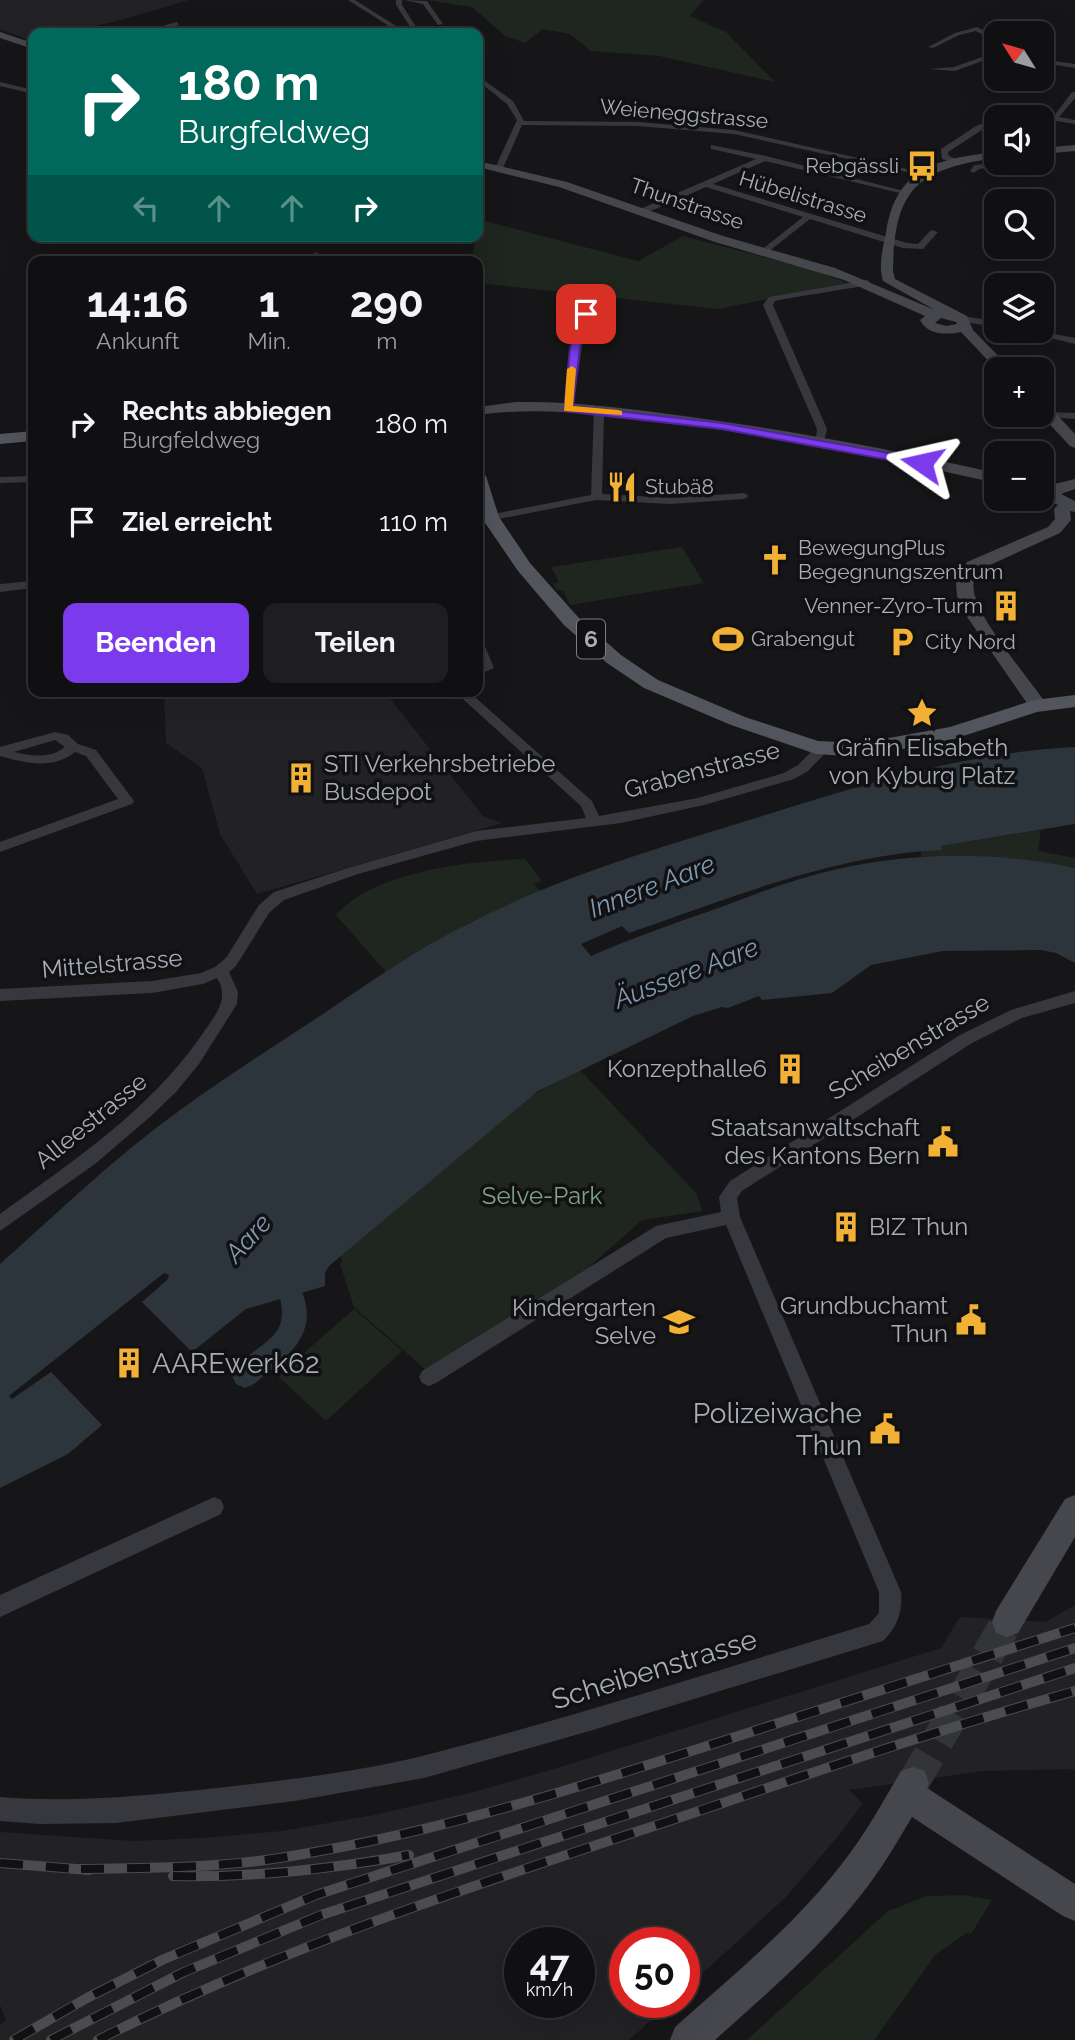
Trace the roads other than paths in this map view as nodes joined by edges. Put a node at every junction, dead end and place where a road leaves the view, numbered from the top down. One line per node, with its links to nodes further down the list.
1 (351, 0): 7 (street)
2 (399, 0): 8 (street)
3 (407, 0): 4 (street)
4 (440, 23)
5 (177, 24): 6 (street)
6 (161, 28)
7 (396, 28)
8 (415, 28)
9 (984, 33): 12 (street)
10 (0, 34): 11 (main road)
11 (28, 44)
12 (931, 47)
13 (984, 58): 16 (street)
14 (1054, 63): 15 (street)
15 (1075, 66)
16 (932, 69)
17 (483, 82): 23 (street)
18 (0, 84): 19 (street)
19 (28, 91)
20 (1075, 94): 21 (street)
21 (1054, 118): 22 (street)
22 (1075, 122)
23 (521, 123): 33 (street); 35 (street, Weieneggstrasse)
24 (984, 126): 30 (street)
25 (714, 147): 29 (street)
26 (1075, 148): 27 (main road)
27 (1054, 150)
28 (984, 157): 30 (main road)
29 (766, 158): 36 (street); 37 (street)
30 (956, 162): 35 (main road)
31 (483, 165): 33 (main road, Thunstrasse)
32 (984, 166): 34 (street)
33 (499, 168): 38 (main road, Thunstrasse)
34 (974, 171)
35 (925, 174): 37 (main road)
36 (704, 184): 38 (street); 39 (street, Hübelistrasse)
37 (904, 192): 41 (main road)
38 (641, 212): 42 (main road, Thunstrasse)
39 (808, 218): 41 (street, Hübelistrasse); 42 (street)
40 (934, 232): 41 (street, Hübelistrasse)
41 (891, 241): 45 (main road)
42 (764, 252): 43 (main road, Thunstrasse)
43 (874, 287): 46 (main road, Thunstrasse); 62 (street)
44 (596, 298): 54 (street)
45 (923, 300): 46 (main road); 47 (main road)
46 (931, 316): 47 (main road); 49 (main road, Thunstrasse)
47 (960, 320): 48 (street); 49 (main road); 52 (main road)
48 (984, 323)
49 (945, 330): 52 (main road, Thunstrasse)
50 (1054, 337): 51 (street)
51 (1075, 341)
52 (981, 347): 53 (main road)
53 (991, 357)
54 (567, 409): 55 (main road); 56 (main road)
55 (483, 410)
56 (599, 411): 62 (main road); 69 (street)
57 (1054, 412): 58 (street)
58 (1075, 416)
59 (1054, 420): 63 (main road)
60 (28, 436): 61 (main road)
61 (0, 439)
62 (820, 443): 64 (main road)
63 (1075, 443)
64 (984, 476)
65 (28, 479): 66 (street)
66 (0, 480)
67 (1060, 494): 77 (main road)
68 (744, 496): 69 (street)
69 (596, 497): 70 (street)
70 (484, 519): 79 (main road, 6)
71 (28, 585): 72 (street)
72 (0, 588)
73 (483, 656): 74 (street)
74 (483, 670)
75 (467, 697): 81 (street)
76 (1075, 701): 77 (main road, 6)
77 (1044, 704): 79 (main road, 6)
78 (73, 747): 80 (street); 80 (street); 82 (street)
79 (823, 748): 81 (street, Grabenstrasse)
80 (0, 752)
81 (594, 822): 83 (street, Grabenstrasse)
82 (0, 848)
83 (353, 871): 84 (street, Mittelstrasse)
84 (220, 971): 85 (street, Mittelstrasse); 88 (street, Alleestrasse)
85 (0, 995)
86 (1075, 997): 87 (street, Scheibenstrasse)
87 (731, 1217): 89 (street); 94 (street, Scheibenstrasse)
88 (0, 1224)
89 (429, 1377)
90 (214, 1507): 92 (street)
91 (1075, 1509): 93 (main road)
92 (0, 1606)
93 (1007, 1622)
94 (0, 1809)
95 (1075, 1904): 96 (main road)
96 (688, 2040)

